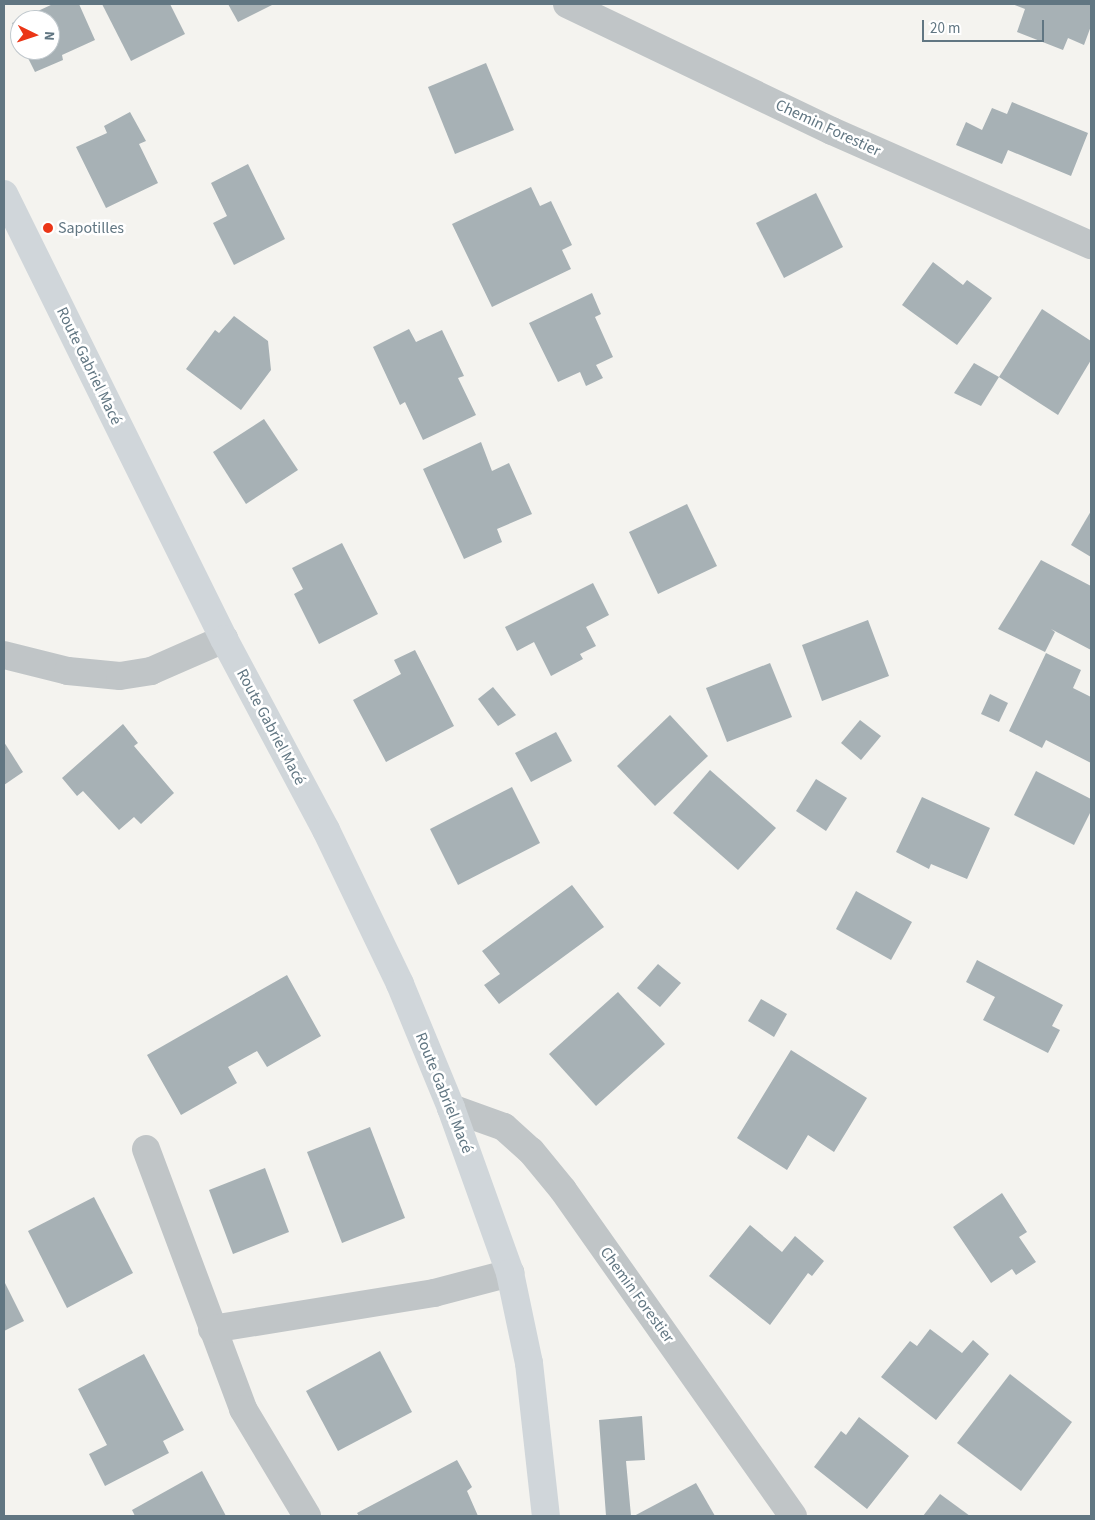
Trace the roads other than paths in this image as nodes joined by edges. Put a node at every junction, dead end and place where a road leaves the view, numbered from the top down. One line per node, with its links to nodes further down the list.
1 (567, 4): 3 (street, Chemin Forestier)
2 (4, 194): 4 (main road, Route Gabriel Macé)
3 (1091, 245)
4 (224, 639): 5 (street); 6 (main road, Route Gabriel Macé)
5 (4, 655)
6 (451, 1108): 8 (main road, Route Gabriel Macé); 12 (street, Chemin Forestier)
7 (146, 1148): 9 (street)
8 (510, 1273): 9 (street); 11 (main road, Route Gabriel Macé)
9 (212, 1329): 10 (street)
10 (307, 1516)
11 (546, 1516)
12 (793, 1516)

